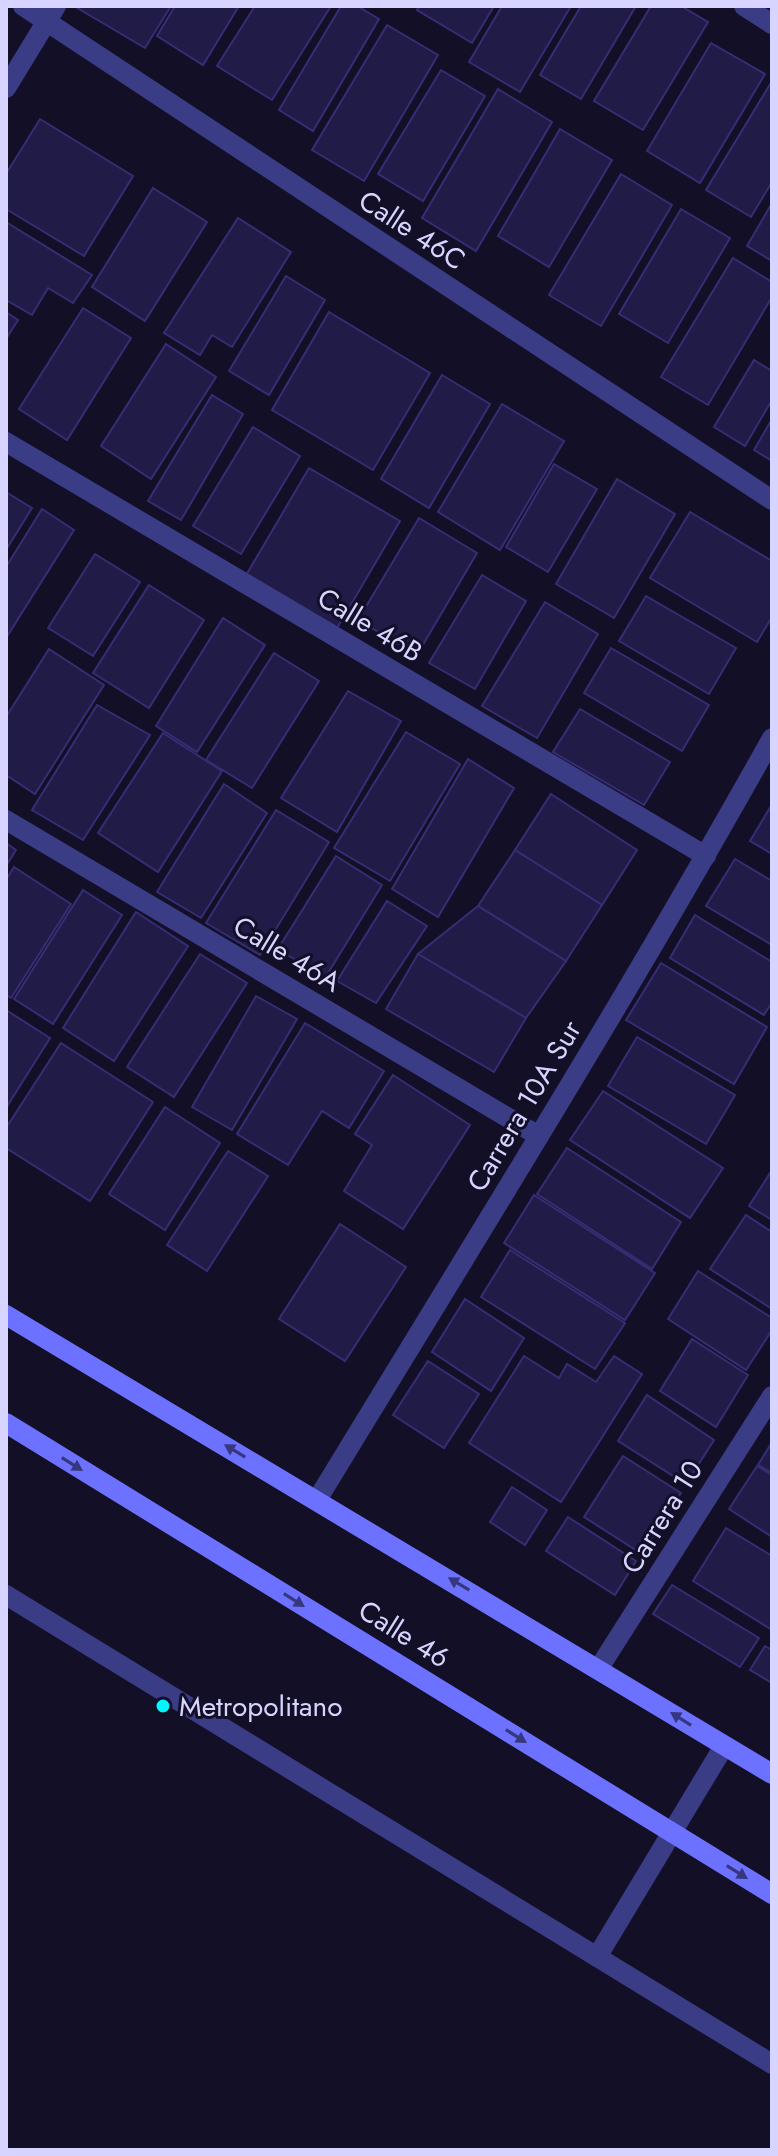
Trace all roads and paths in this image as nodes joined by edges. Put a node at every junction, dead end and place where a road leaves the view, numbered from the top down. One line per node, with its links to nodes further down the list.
1 (23, 6): 3 (street, Calle 46C)
2 (744, 6): 4 (street)
3 (51, 14): 5 (street); 7 (street, Calle 46C)
4 (772, 24)
5 (6, 88)
6 (6, 442): 10 (street, Calle 46B)
7 (772, 500)
8 (772, 738): 10 (street, Carrera 10A Sur)
9 (6, 820): 11 (street, Calle 46A)
10 (706, 856): 11 (street, Carrera 10A Sur)
11 (539, 1136): 15 (street, Carrera 10A Sur)
12 (6, 1315): 15 (street, one-way to 12)
13 (772, 1396): 17 (street, Carrera 10)
14 (6, 1423): 20 (street, Calle 46, one-way to 20)
15 (317, 1500): 17 (street, one-way to 15)
16 (6, 1595): 22 (street)
17 (599, 1668): 18 (street, one-way to 17)
18 (724, 1746): 19 (street); 20 (street)
19 (772, 1774)
20 (672, 1832): 21 (street, Calle 46, one-way to 21); 22 (street)
21 (772, 1894)
22 (597, 1957): 23 (street)
23 (772, 2064)

